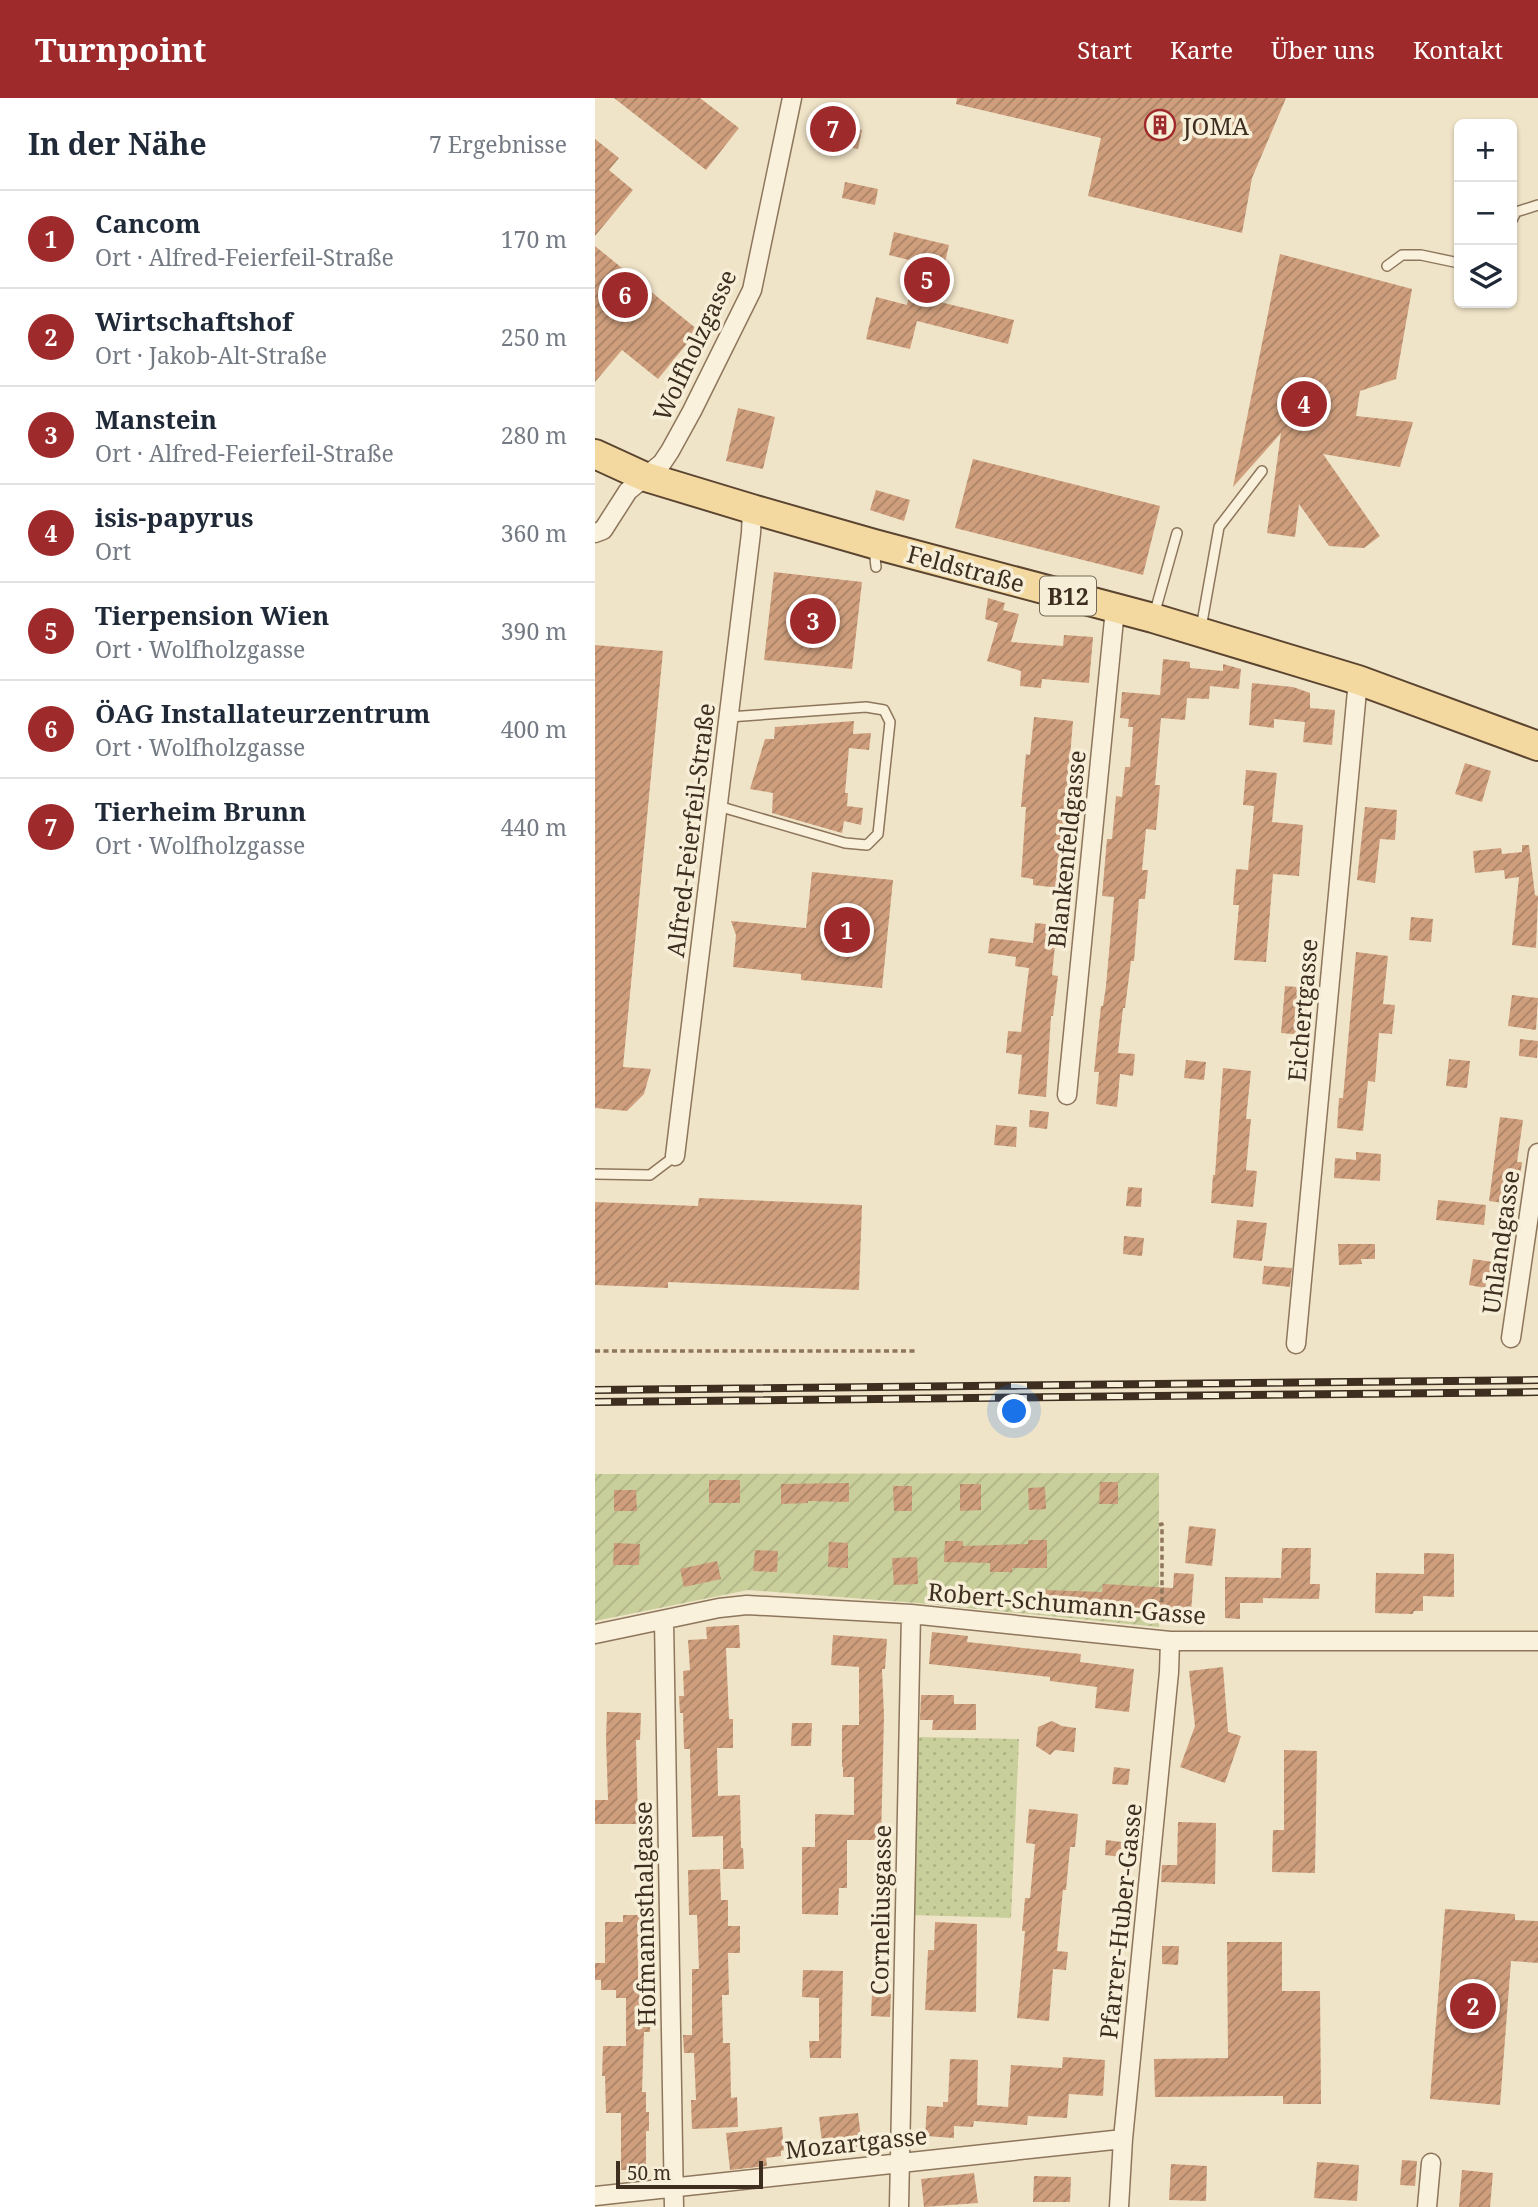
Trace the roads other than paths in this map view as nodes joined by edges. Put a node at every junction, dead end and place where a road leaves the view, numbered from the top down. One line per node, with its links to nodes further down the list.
1 (792, 98): 8 (street, Wolfholzgasse)
2 (1538, 205): 3 (lane)
3 (1517, 212)
4 (1454, 262): 5 (lane)
5 (1387, 267)
6 (595, 454): 8 (main road, Feldstraße / B12)
7 (1262, 471): 14 (lane)
8 (643, 477): 9 (main road, Feldstraße / B12); 10 (street, Wolfholzgasse)
9 (752, 509): 12 (main road, Feldstraße / B12); 16 (street, Alfred-Feierfeil-Straße)
10 (595, 533)
11 (1177, 533): 13 (lane)
12 (1115, 609): 13 (main road, Feldstraße / B12); 19 (street, Blankenfeldgasse)
13 (1153, 618): 14 (main road, Feldstraße / B12)
14 (1200, 633): 15 (main road, Feldstraße / B12)
15 (1358, 680): 17 (main road, Feldstraße / B12); 24 (street, Eichertgasse)
16 (729, 717): 18 (street, Alfred-Feierfeil-Straße); 18 (lane)
17 (1538, 746)
18 (718, 806): 21 (street, Alfred-Feierfeil-Straße)
19 (1067, 1095)
20 (1538, 1153): 23 (street, Uhlandgasse)
21 (675, 1156): 22 (lane)
22 (595, 1174)
23 (1511, 1338)
24 (1296, 1344)
25 (911, 1614): 26 (street, Robert-Schumann-Gasse); 28 (street, Robert-Schumann-Gasse); 31 (street, Corneliusgasse)
26 (664, 1620): 27 (street, Robert-Schumann-Gasse); 33 (street, Hofmannsthalgasse)
27 (595, 1634)
28 (1170, 1641): 29 (street, Robert-Schumann-Gasse); 30 (street, Pfarrer-Huber-Gasse)
29 (1538, 1642)
30 (1123, 2139): 31 (street, Mozartgasse); 37 (street, Pfarrer-Huber-Gasse)
31 (899, 2162): 33 (street, Mozartgasse); 36 (street, Corneliusgasse)
32 (1431, 2163): 38 (street)
33 (673, 2187): 34 (street, Mozartgasse); 35 (street, Hofmannsthalgasse)
34 (595, 2196)
35 (674, 2207)
36 (899, 2207)
37 (1119, 2207)
38 (1427, 2207)

